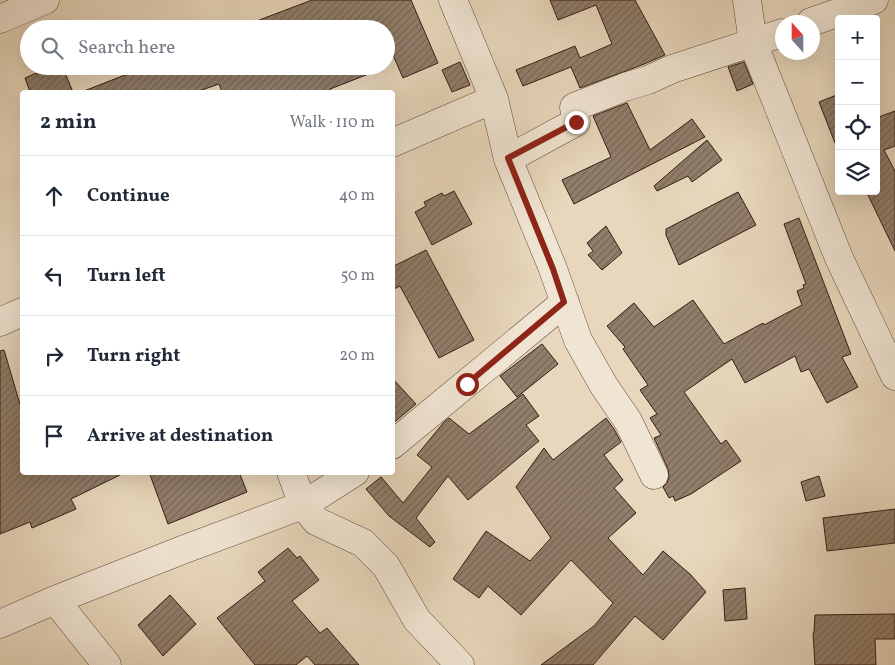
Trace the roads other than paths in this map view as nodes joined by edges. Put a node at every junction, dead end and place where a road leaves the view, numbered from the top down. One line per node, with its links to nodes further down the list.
1 (45, 0): 5 (street)
2 (453, 0): 9 (street)
3 (747, 0): 8 (street)
4 (874, 0): 6 (street)
5 (0, 19)
6 (820, 19)
7 (775, 35): 8 (street)
8 (753, 43): 11 (street); 15 (street)
9 (494, 99): 10 (street); 11 (street)
10 (395, 142)
11 (508, 158): 12 (street)
12 (564, 302): 16 (street); 19 (street)
13 (20, 313): 14 (street)
14 (0, 322)
15 (895, 376)
16 (395, 443)
17 (292, 475): 20 (street)
18 (349, 475): 20 (street)
19 (654, 475)
20 (303, 505): 21 (street); 24 (street)
21 (56, 600): 22 (street); 23 (street)
22 (0, 624)
23 (107, 665)
24 (460, 665)

